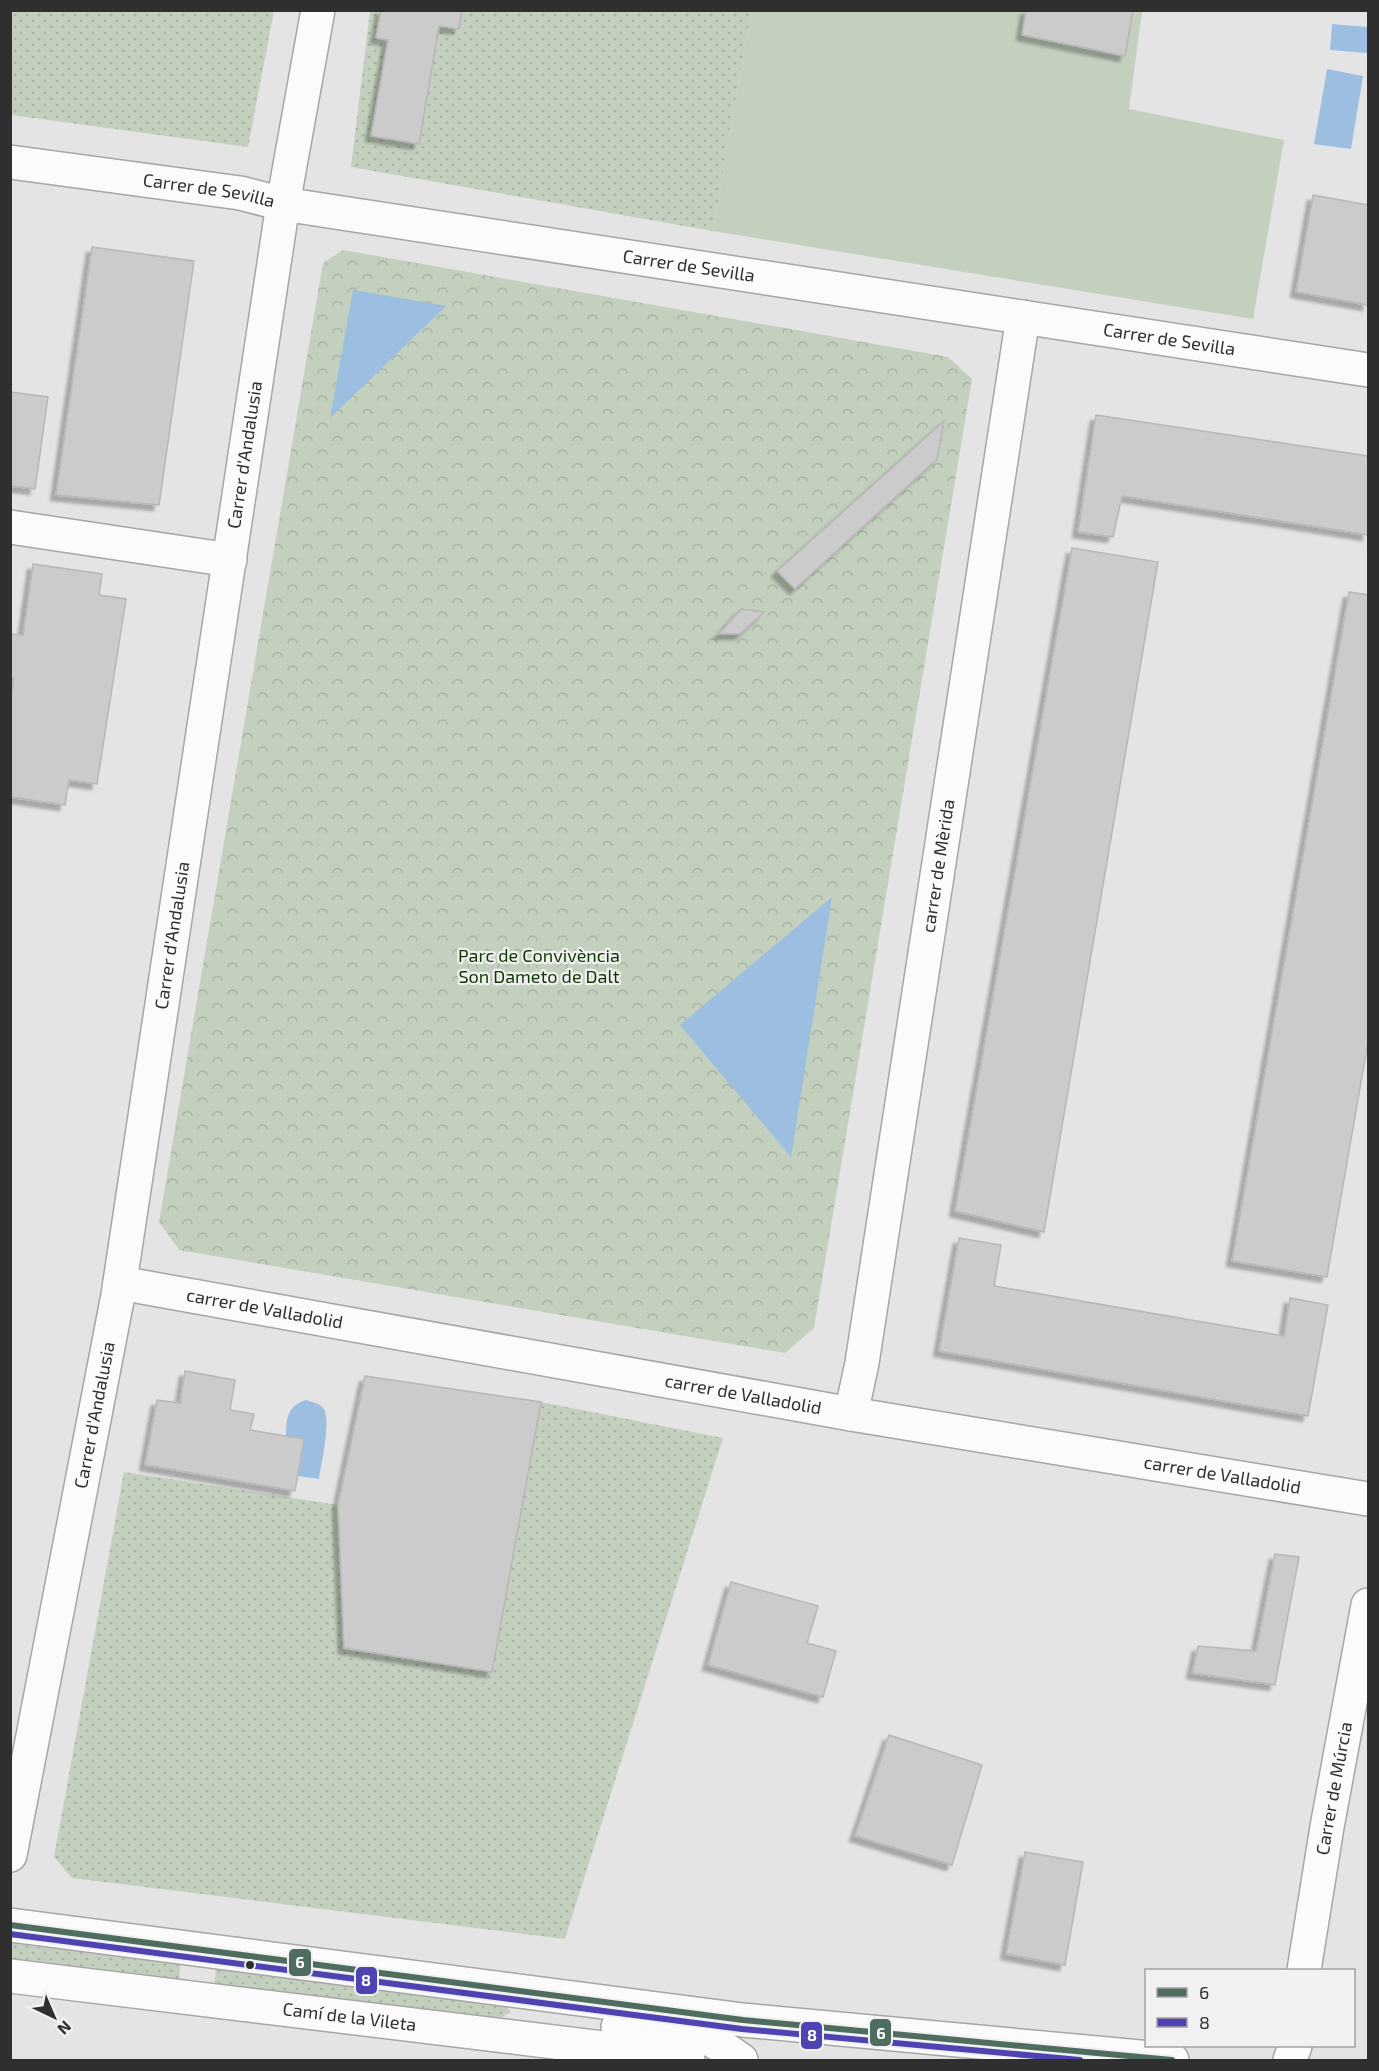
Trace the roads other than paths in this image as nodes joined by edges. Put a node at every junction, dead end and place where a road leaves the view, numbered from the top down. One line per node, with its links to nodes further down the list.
1 (318, 10): 3 (street, Carrer d'Andalusia)
2 (10, 162): 3 (street, Carrer de Sevilla)
3 (283, 204): 4 (street, Carrer de Sevilla); 7 (street, Carrer d'Andalusia)
4 (1023, 317): 5 (street, Carrer de Sevilla); 9 (street, carrer de Mèrida)
5 (1368, 370)
6 (10, 527): 7 (street)
7 (230, 560): 8 (street, Carrer d'Andalusia)
8 (120, 1283): 9 (street, carrer de Valladolid); 12 (street, Carrer d'Andalusia)
9 (851, 1414): 10 (street, carrer de Valladolid)
10 (1368, 1499)
11 (1368, 1605): 14 (street, Carrer de Múrcia)
12 (10, 1855)
13 (10, 1925): 16 (street)
14 (1304, 1969)
15 (10, 1976): 17 (street, Camí de la Vileta)
16 (569, 1997): 18 (street); 19 (street)
17 (687, 2061)
18 (741, 2061)
19 (1172, 2061)

